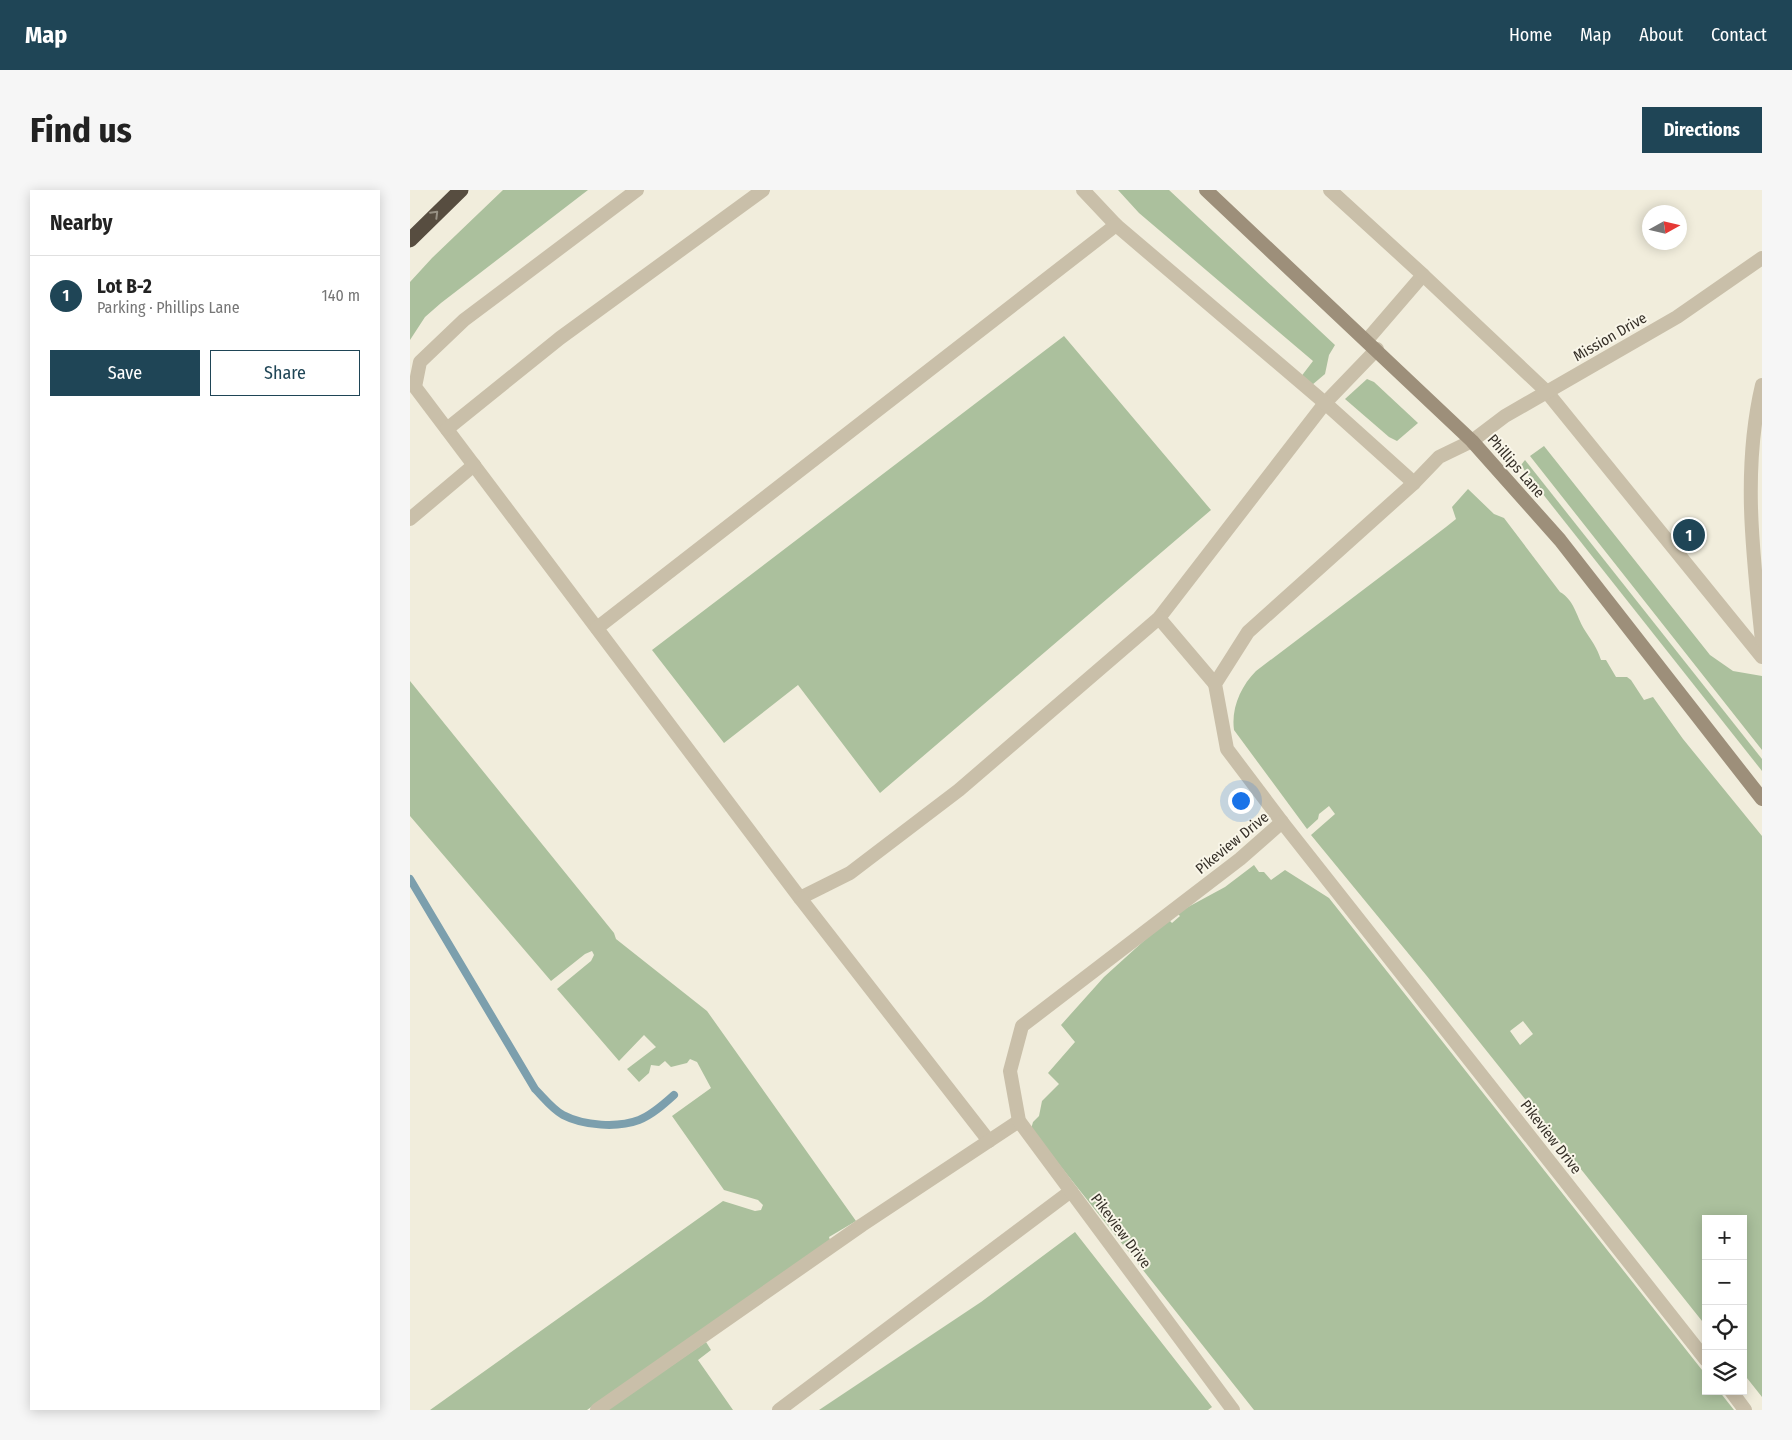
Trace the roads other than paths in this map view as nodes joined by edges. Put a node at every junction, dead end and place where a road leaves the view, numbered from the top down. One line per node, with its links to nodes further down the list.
1 (461, 190): 8 (highway, one-way to 1)
2 (637, 190): 15 (lane)
3 (762, 190): 15 (lane)
4 (1084, 190): 7 (lane)
5 (1206, 190): 11 (main road, Phillips Lane)
6 (1330, 190): 10 (lane)
7 (1116, 225): 14 (lane); 21 (lane)
8 (410, 240)
9 (1762, 258): 13 (lane, Mission Drive)
10 (1423, 275): 11 (lane); 13 (lane)
11 (1372, 345): 14 (lane); 16 (main road, Phillips Lane)
12 (1762, 385): 22 (lane)
13 (1546, 391): 16 (lane, Mission Drive); 23 (lane)
14 (1325, 403): 18 (lane); 20 (lane)
15 (447, 429): 17 (lane)
16 (1472, 441): 18 (lane, Mission Drive); 25 (main road, Phillips Lane)
17 (474, 465): 19 (lane); 21 (lane)
18 (1414, 483): 24 (lane, Mission Drive)
19 (410, 519)
20 (1159, 618): 24 (lane); 27 (lane)
21 (597, 628): 27 (lane)
22 (1762, 641)
23 (1762, 657)
24 (1215, 684): 26 (lane)
25 (1762, 798)
26 (1282, 822): 28 (lane, Pikeview Drive); 31 (lane, Pikeview Drive)
27 (800, 898): 29 (lane)
28 (1019, 1121): 29 (lane); 30 (lane, Pikeview Drive)
29 (989, 1141): 33 (lane)
30 (1071, 1191): 34 (lane); 35 (lane, Pikeview Drive)
31 (1702, 1355)
32 (1734, 1395): 36 (lane)
33 (597, 1410)
34 (779, 1410)
35 (1233, 1410)
36 (1745, 1410)

